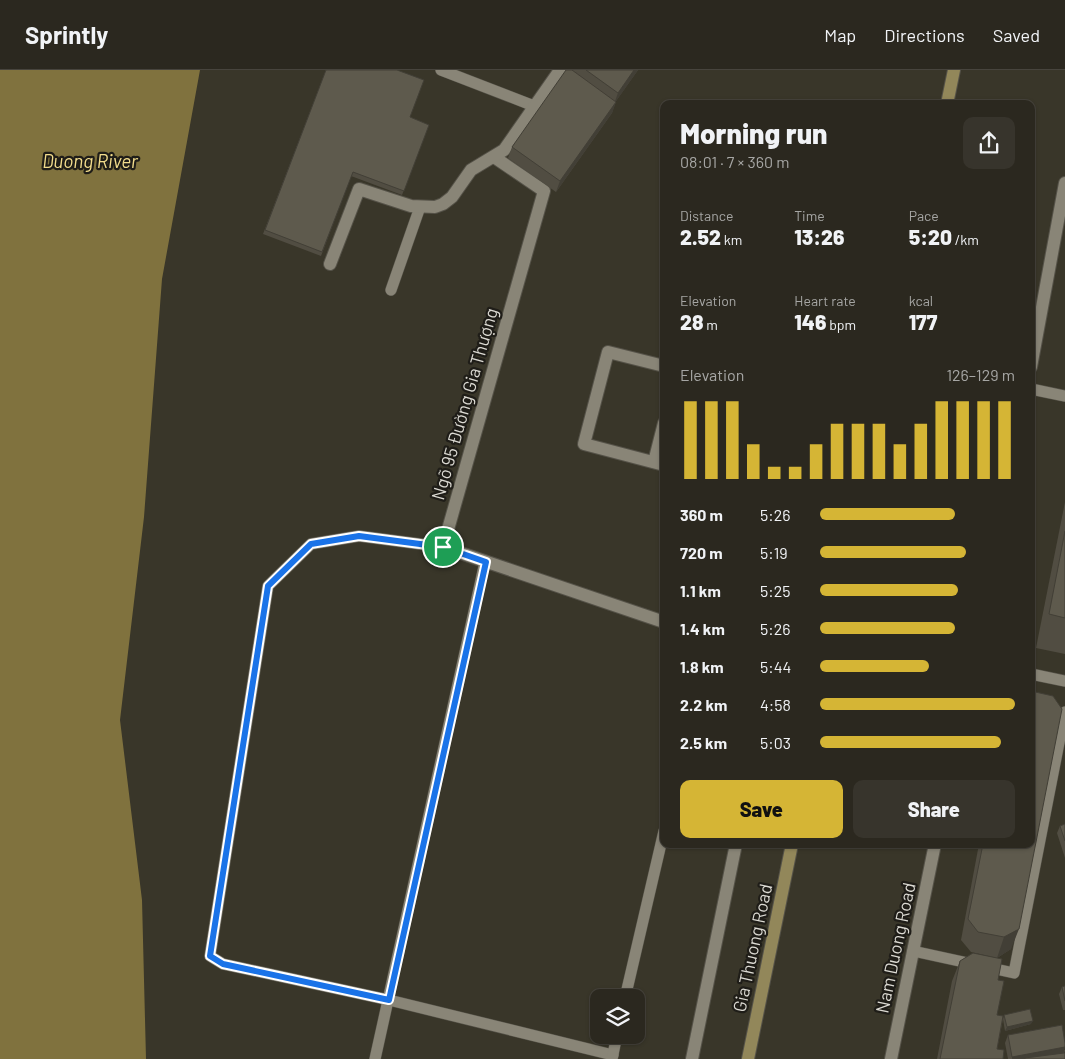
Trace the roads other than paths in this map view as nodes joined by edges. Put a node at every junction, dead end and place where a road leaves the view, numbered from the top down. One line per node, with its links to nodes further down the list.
1 (441, 70): 5 (lane)
2 (560, 70): 5 (street)
3 (954, 70): 4 (main road)
4 (948, 100)
5 (534, 106): 6 (street)
6 (494, 157): 8 (street); 16 (street, Ngõ 95 Đường Gia Thượng)
7 (1065, 183): 11 (street)
8 (420, 207): 9 (street); 10 (lane)
9 (330, 264)
10 (391, 290)
11 (1035, 345)
12 (660, 365): 15 (street)
13 (1035, 389): 14 (lane)
14 (1065, 396)
15 (659, 463)
16 (443, 547): 17 (street); 28 (lane)
17 (486, 562): 18 (street); 28 (lane)
18 (660, 621)
19 (1035, 675): 20 (lane)
20 (1065, 681)
21 (1062, 710): 26 (lane)
22 (660, 848): 27 (lane)
23 (735, 848): 32 (street)
24 (791, 848): 33 (main road, Gia Thuong Road)
25 (934, 848): 26 (street, Nam Duong Road)
26 (913, 951): 34 (street, Nam Duong Road)
27 (628, 989)
28 (389, 1000): 30 (lane); 31 (lane)
29 (615, 1044): 30 (lane)
30 (613, 1057)
31 (376, 1059)
32 (692, 1059)
33 (748, 1059)
34 (891, 1059)

